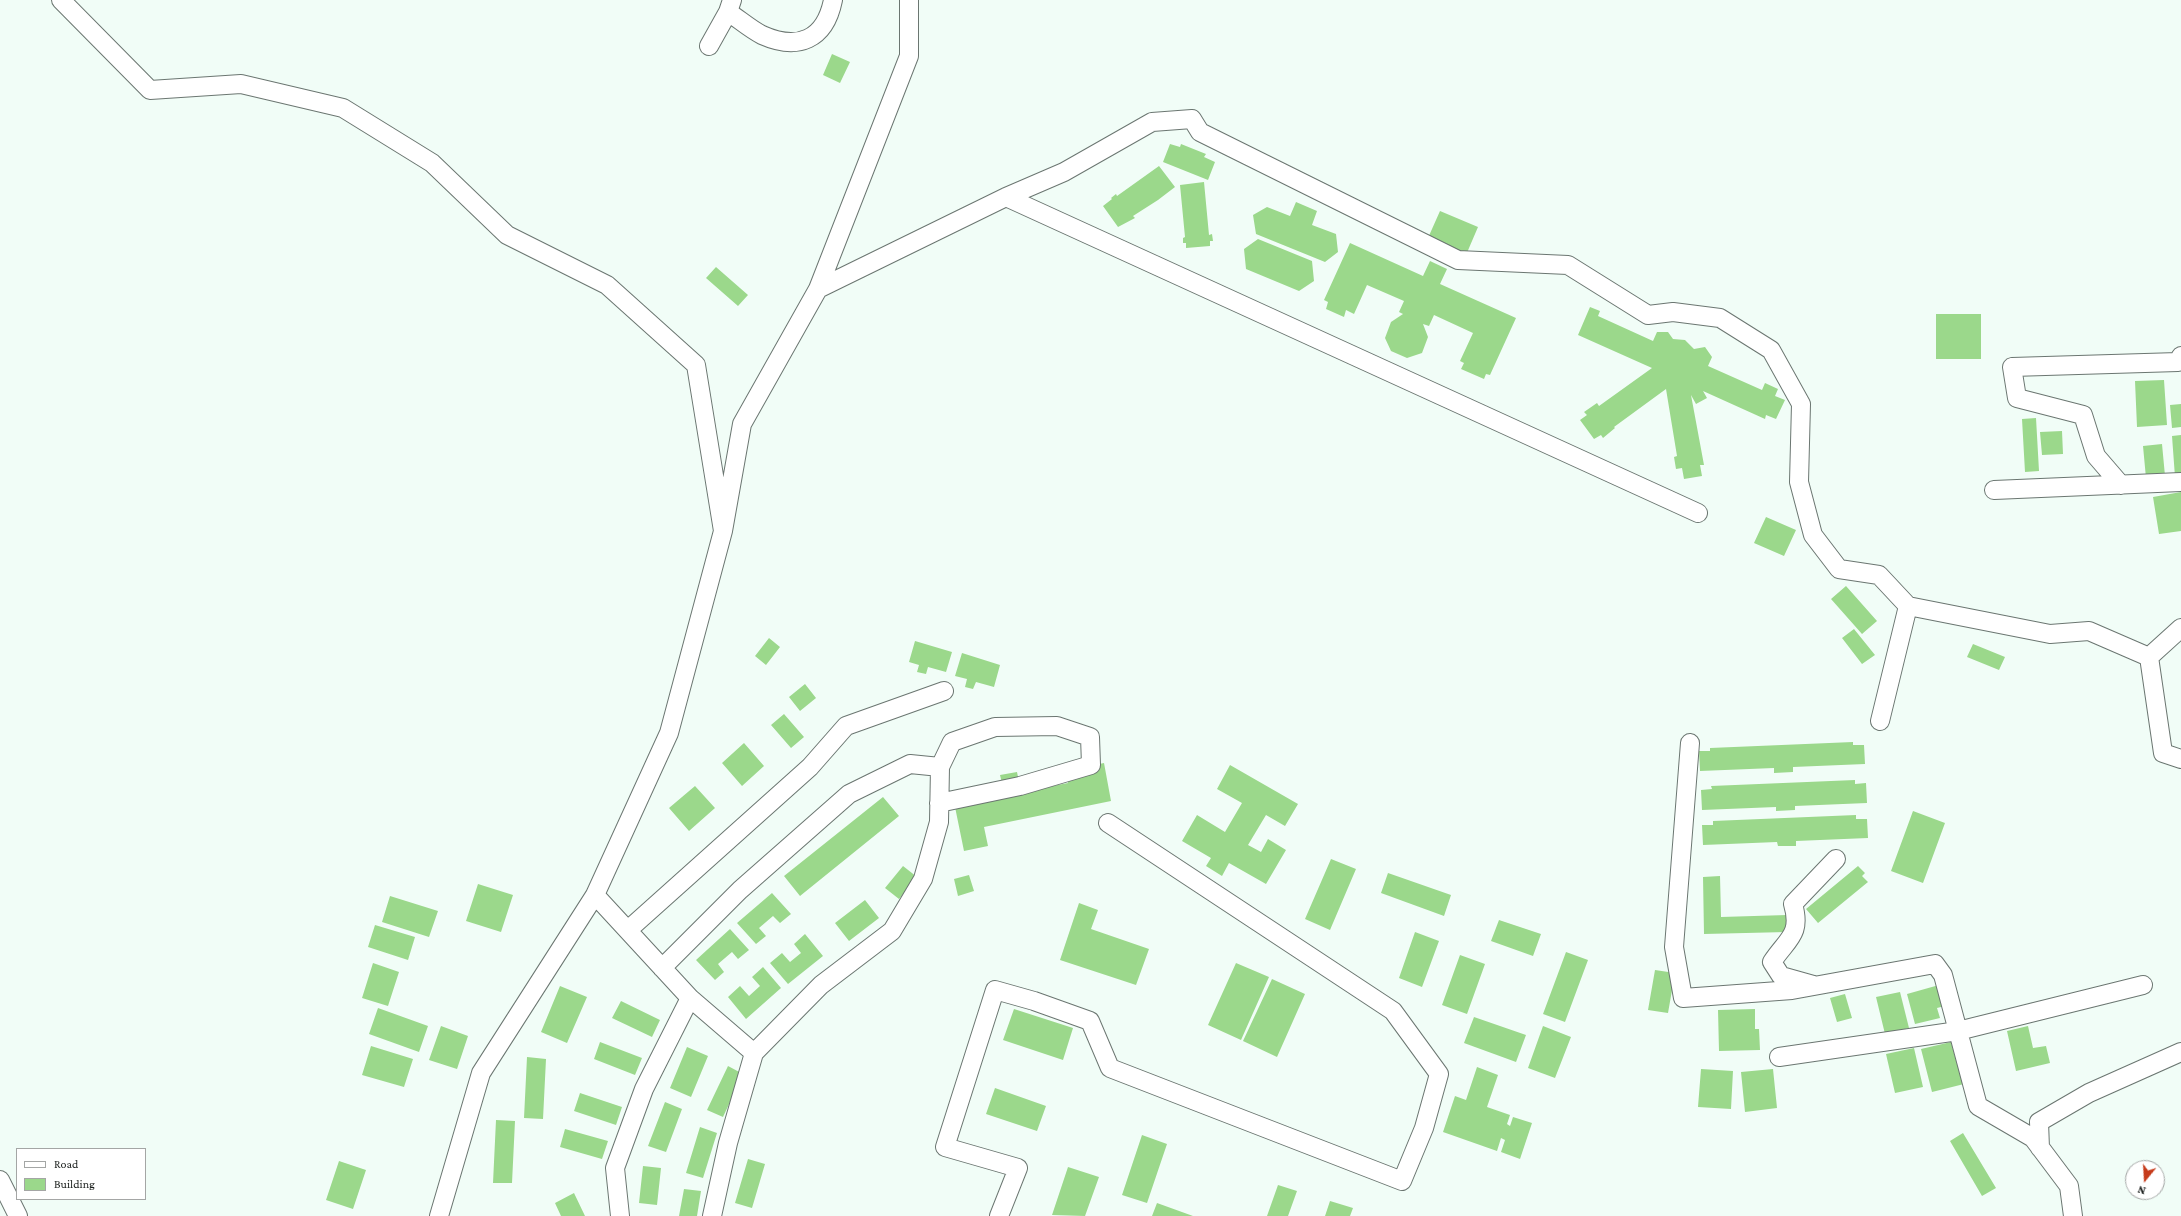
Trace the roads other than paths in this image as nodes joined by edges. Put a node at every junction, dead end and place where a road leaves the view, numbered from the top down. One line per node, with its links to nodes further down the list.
1 (62, 0): 13 (street)
2 (833, 0): 4 (street)
3 (909, 0): 7 (street)
4 (730, 6): 5 (street)
5 (709, 46)
6 (1006, 197): 7 (street); 12 (street); 14 (street)
7 (818, 289): 13 (street)
8 (2181, 356): 10 (street)
9 (2181, 482): 10 (street)
10 (2121, 485): 11 (street)
11 (1994, 490)
12 (1698, 513)
13 (724, 531): 25 (street)
14 (1908, 606): 16 (street); 18 (street)
15 (2181, 628): 16 (street)
16 (2149, 657): 20 (street)
17 (944, 691): 26 (street)
18 (1880, 721)
19 (1690, 743): 28 (street)
20 (2181, 758)
21 (940, 767): 22 (street); 22 (street); 27 (street)
22 (939, 803): 33 (street)
23 (1108, 823): 41 (street)
24 (1836, 859): 28 (street)
25 (595, 895): 26 (street); 38 (street)
26 (628, 930): 27 (street)
27 (662, 968): 30 (street)
28 (1817, 986): 31 (street)
29 (2143, 986): 31 (street)
30 (690, 998): 33 (street); 39 (street)
31 (1958, 1031): 34 (street); 35 (street)
32 (2181, 1052): 35 (street)
33 (754, 1053): 40 (street)
34 (1779, 1057)
35 (2040, 1148): 42 (street)
36 (0, 1180): 37 (street)
37 (18, 1216)
38 (439, 1216)
39 (620, 1216)
40 (712, 1216)
41 (999, 1216)
42 (2073, 1216)

